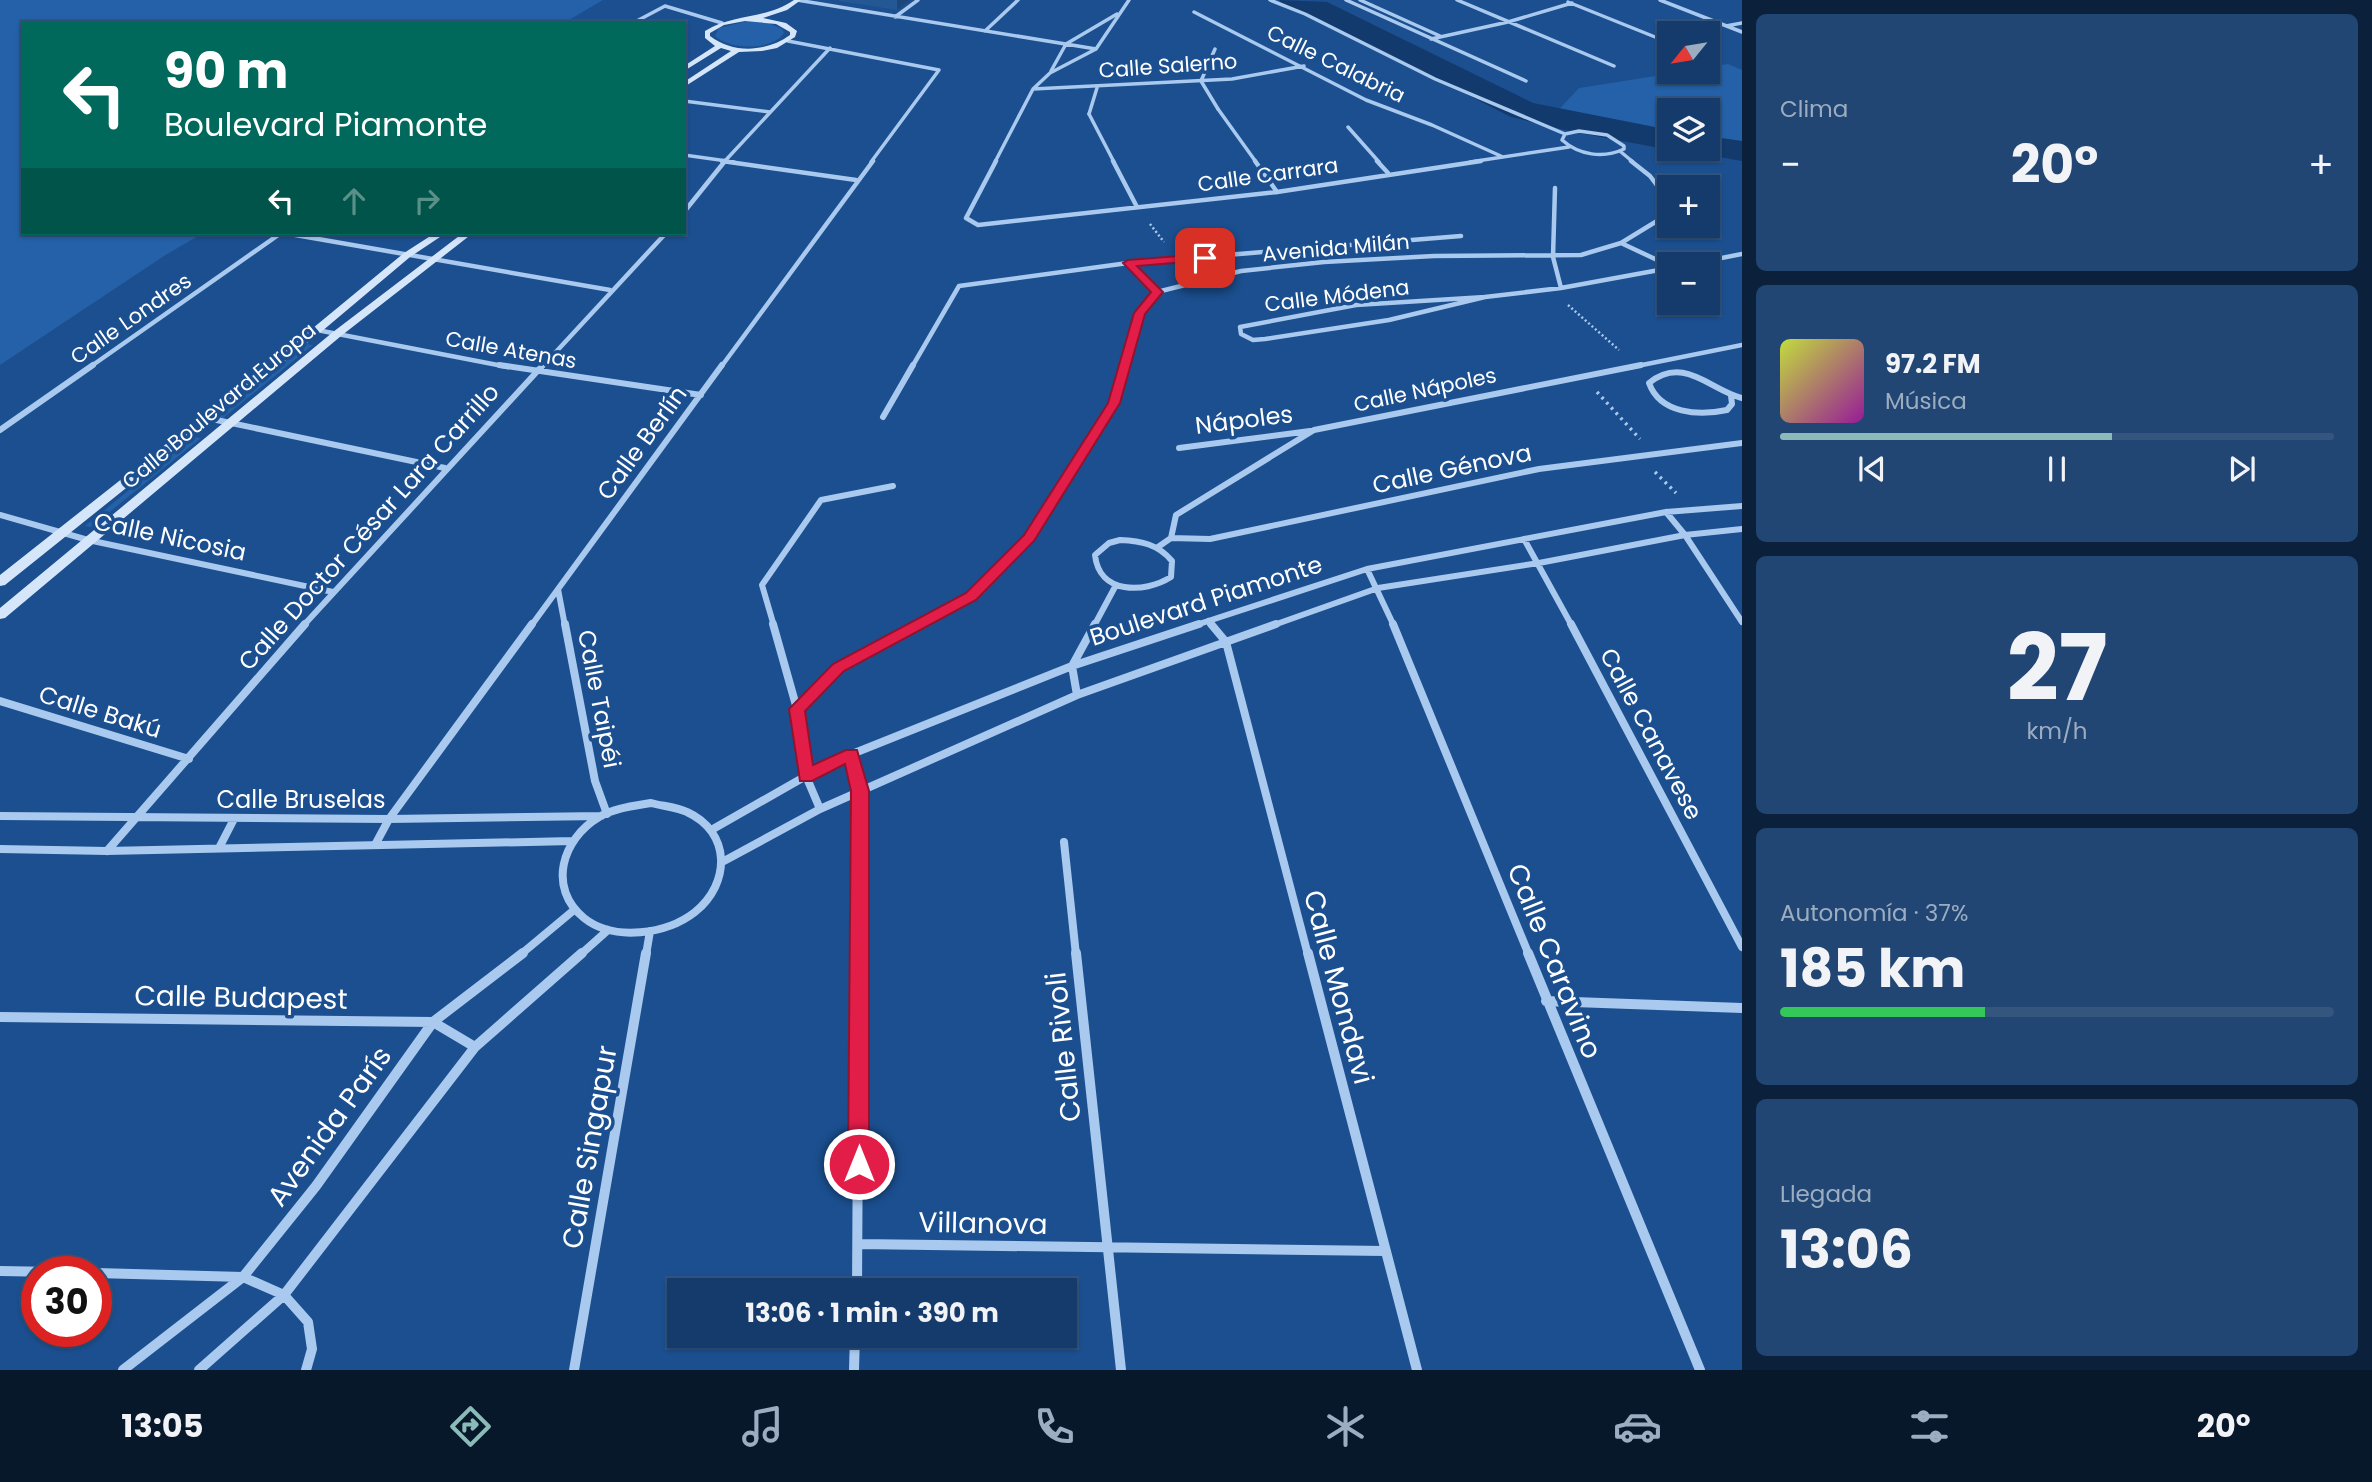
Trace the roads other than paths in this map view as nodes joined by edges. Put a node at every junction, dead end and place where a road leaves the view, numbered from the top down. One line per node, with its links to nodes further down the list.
1 (798, 0): 12 (main road); 15 (street)
2 (918, 0): 15 (street)
3 (1018, 0): 23 (street)
4 (1129, 0): 14 (street)
5 (1270, 0): 51 (street)
6 (1346, 0): 27 (street)
7 (1360, 0): 25 (street)
8 (1457, 0): 18 (street)
9 (1564, 0): 11 (street)
10 (1660, 0): 22 (street)
11 (1572, 3): 18 (street); 26 (street)
12 (785, 9): 16 (main road); 20 (main road)
13 (1194, 12): 35 (street, Calle Calabria)
14 (1117, 15): 29 (street); 33 (street)
15 (895, 17): 23 (street)
16 (745, 19): 19 (main road); 20 (main road)
17 (637, 21): 19 (street)
18 (1508, 22): 25 (street); 36 (street)
19 (722, 23): 30 (main road)
20 (782, 23): 28 (main road)
21 (1742, 23): 22 (street)
22 (1726, 26): 24 (street)
23 (985, 31): 29 (street)
24 (1742, 32)
25 (1441, 37): 27 (street)
26 (1657, 38)
27 (1431, 39): 42 (street)
28 (788, 41): 31 (street); 32 (main road)
29 (1066, 44): 33 (street); 39 (street)
30 (720, 46): 32 (main road); 37 (main road)
31 (830, 48): 48 (street); 58 (street, Calle Berlín)
32 (739, 49): 40 (main road)
33 (1096, 49): 39 (street)
34 (1215, 49): 41 (street)
35 (1304, 66): 41 (street, Calle Salerno); 55 (street, Calle Calabria)
36 (1614, 66)
37 (686, 70)
38 (686, 72): 40 (main road)
39 (1050, 73): 45 (street)
40 (698, 75): 43 (main road)
41 (1201, 81): 44 (street, Calle Salerno); 47 (street)
42 (1527, 81)
43 (686, 84)
44 (1097, 88): 45 (street, Calle Salerno); 49 (street)
45 (1033, 89): 61 (street, Calle Carrara)
46 (686, 101): 48 (street)
47 (1218, 109): 60 (street)
48 (769, 112): 56 (street)
49 (1089, 114): 61 (street)
50 (1348, 127): 57 (street)
51 (1565, 134): 52 (street); 53 (street)
52 (1569, 147): 53 (street, Calle Carrara); 55 (street, Calle Carrara)
53 (1620, 152): 69 (street, Avenida Milán)
54 (686, 155): 56 (street)
55 (1503, 157): 57 (street, Calle Carrara)
56 (725, 161): 58 (street); 62 (street)
57 (1388, 173): 60 (street, Calle Carrara)
58 (856, 180): 90 (street, Calle Berlín)
59 (1555, 188): 73 (street)
60 (1277, 192): 61 (street, Calle Carrara)
61 (1137, 207)
62 (686, 210)
63 (279, 235): 96 (street, Calle Londres)
64 (293, 235): 72 (street)
65 (438, 235): 72 (main road, Calle Boulevard Europa)
66 (465, 235): 75 (main road, Calle Boulevard Europa)
67 (664, 235): 81 (street, Calle Doctor César Lara Carrillo)
68 (1461, 236): 70 (street)
69 (1621, 243): 73 (street, Avenida Milán); 76 (street, Calle Módena)
70 (1316, 249): 77 (street); 78 (street)
71 (1742, 254): 74 (street)
72 (407, 255): 75 (street); 84 (main road, Calle Boulevard Europa)
73 (1553, 257): 77 (street, Avenida Milán); 80 (street)
74 (1720, 258)
75 (431, 259): 81 (street); 85 (main road, Calle Boulevard Europa)
76 (1657, 261)
77 (1324, 262): 82 (street, Avenida Milán)
78 (1128, 263): 82 (street); 93 (street)
79 (1657, 270): 80 (street, Calle Módena)
80 (1561, 288): 83 (street, Calle Módena)
81 (610, 290): 88 (street, Calle Doctor César Lara Carrillo)
82 (1157, 292): 126 (street)
83 (1485, 297): 83 (street, Calle Módena)
84 (317, 330): 85 (street, Calle Atenas); 94 (main road, Calle Boulevard Europa)
85 (337, 334): 88 (street, Calle Atenas); 95 (main road, Calle Boulevard Europa)
86 (1742, 345): 87 (street, Calle Nápoles)
87 (1649, 362): 89 (street); 97 (street, Calle Nápoles)
88 (535, 372): 90 (street, Calle Atenas); 100 (street, Calle Doctor César Lara Carrillo)
89 (1665, 373): 91 (street); 91 (street)
90 (701, 395): 117 (street, Calle Berlín)
91 (1731, 396): 92 (street)
92 (1742, 398)
93 (883, 417)
94 (207, 418): 95 (street); 106 (main road, Calle Boulevard Europa)
95 (231, 423): 100 (street); 110 (main road, Calle Boulevard Europa)
96 (0, 430)
97 (1314, 430): 99 (street, Nápoles); 108 (street, Calle Nápoles)
98 (1742, 443): 108 (street, Calle Génova)
99 (1179, 448)
100 (445, 468): 118 (street, Calle Doctor César Lara Carrillo)
101 (893, 486): 126 (street)
102 (1742, 506): 103 (street, Boulevard Piamonte)
103 (1666, 512): 107 (street); 109 (street, Boulevard Piamonte)
104 (0, 515): 106 (street, Calle Nicosia)
105 (1742, 529): 107 (street, Boulevard Piamonte)
106 (61, 533): 110 (street, Calle Nicosia); 114 (main road, Calle Boulevard Europa)
107 (1685, 535): 112 (street, Boulevard Piamonte); 121 (street)
108 (1171, 538): 111 (street, Calle Nápoles)
109 (1524, 539): 112 (street, Calle Canavese); 113 (street, Boulevard Piamonte)
110 (89, 540): 118 (street, Calle Nicosia); 119 (main road, Calle Boulevard Europa)
111 (1158, 547): 115 (street); 115 (street)
112 (1539, 563): 116 (street, Boulevard Piamonte); 148 (street, Calle Canavese)
113 (1367, 569): 116 (street, Calle Caravino); 120 (street, Boulevard Piamonte)
114 (0, 582)
115 (1116, 585): 123 (street)
116 (1378, 588): 122 (street, Boulevard Piamonte); 149 (street, Calle Caravino)
117 (558, 589): 132 (street, Calle Taipéi); 136 (street, Calle Berlín)
118 (333, 592): 128 (street, Calle Doctor César Lara Carrillo)
119 (0, 615)
120 (1208, 621): 122 (street, Calle Mondavi); 123 (street, Boulevard Piamonte)
121 (1742, 622)
122 (1226, 642): 124 (street, Boulevard Piamonte); 156 (street, Calle Mondavi)
123 (1072, 666): 124 (street); 127 (street, Boulevard Piamonte)
124 (1077, 695): 130 (street, Boulevard Piamonte)
125 (0, 701): 128 (street, Calle Bakú)
126 (797, 709): 129 (street)
127 (852, 754): 129 (street, Boulevard Piamonte); 130 (street)
128 (189, 759): 134 (street, Calle Doctor César Lara Carrillo)
129 (806, 776): 131 (street); 137 (street, Boulevard Piamonte)
130 (860, 791): 131 (street, Boulevard Piamonte); 154 (street)
131 (820, 809): 144 (street, Boulevard Piamonte)
132 (604, 815): 136 (street, Calle Bruselas); 137 (street); 138 (street)
133 (0, 816): 134 (street, Calle Bruselas)
134 (137, 818): 135 (street, Calle Bruselas); 143 (street, Calle Doctor César Lara Carrillo)
135 (234, 819): 136 (street, Calle Bruselas); 141 (street)
136 (389, 819): 140 (street, Calle Berlín)
137 (712, 829): 144 (street)
138 (572, 841): 140 (street, Calle Bruselas); 145 (street)
139 (1064, 842): 155 (street, Calle Rivoli)
140 (375, 845): 141 (street, Calle Bruselas)
141 (219, 848): 143 (street, Calle Bruselas)
142 (0, 849): 143 (street, Calle Bruselas)
143 (107, 851)
144 (724, 861): 147 (street)
145 (574, 910): 146 (street); 152 (street, Avenida París)
146 (608, 930): 147 (street); 153 (street)
147 (650, 931): 167 (street, Calle Singapur)
148 (1742, 947)
149 (1546, 1001): 150 (street); 171 (street, Calle Caravino)
150 (1742, 1008)
151 (0, 1017): 152 (street, Calle Budapest)
152 (433, 1022): 153 (street); 160 (street, Avenida París)
153 (475, 1047): 162 (street)
154 (858, 1244): 155 (street, Villanova); 161 (street)
155 (1107, 1247): 156 (street); 169 (street, Calle Rivoli)
156 (1385, 1251): 170 (street, Calle Mondavi)
157 (0, 1271): 158 (street)
158 (21, 1271)
159 (112, 1273): 160 (street)
160 (243, 1277): 162 (street); 164 (street, Avenida París)
161 (857, 1278)
162 (284, 1295): 165 (street); 166 (street)
163 (855, 1348): 168 (street)
164 (123, 1370)
165 (199, 1370)
166 (306, 1370)
167 (574, 1370)
168 (854, 1370)
169 (1121, 1370)
170 (1417, 1370)
171 (1700, 1370)

